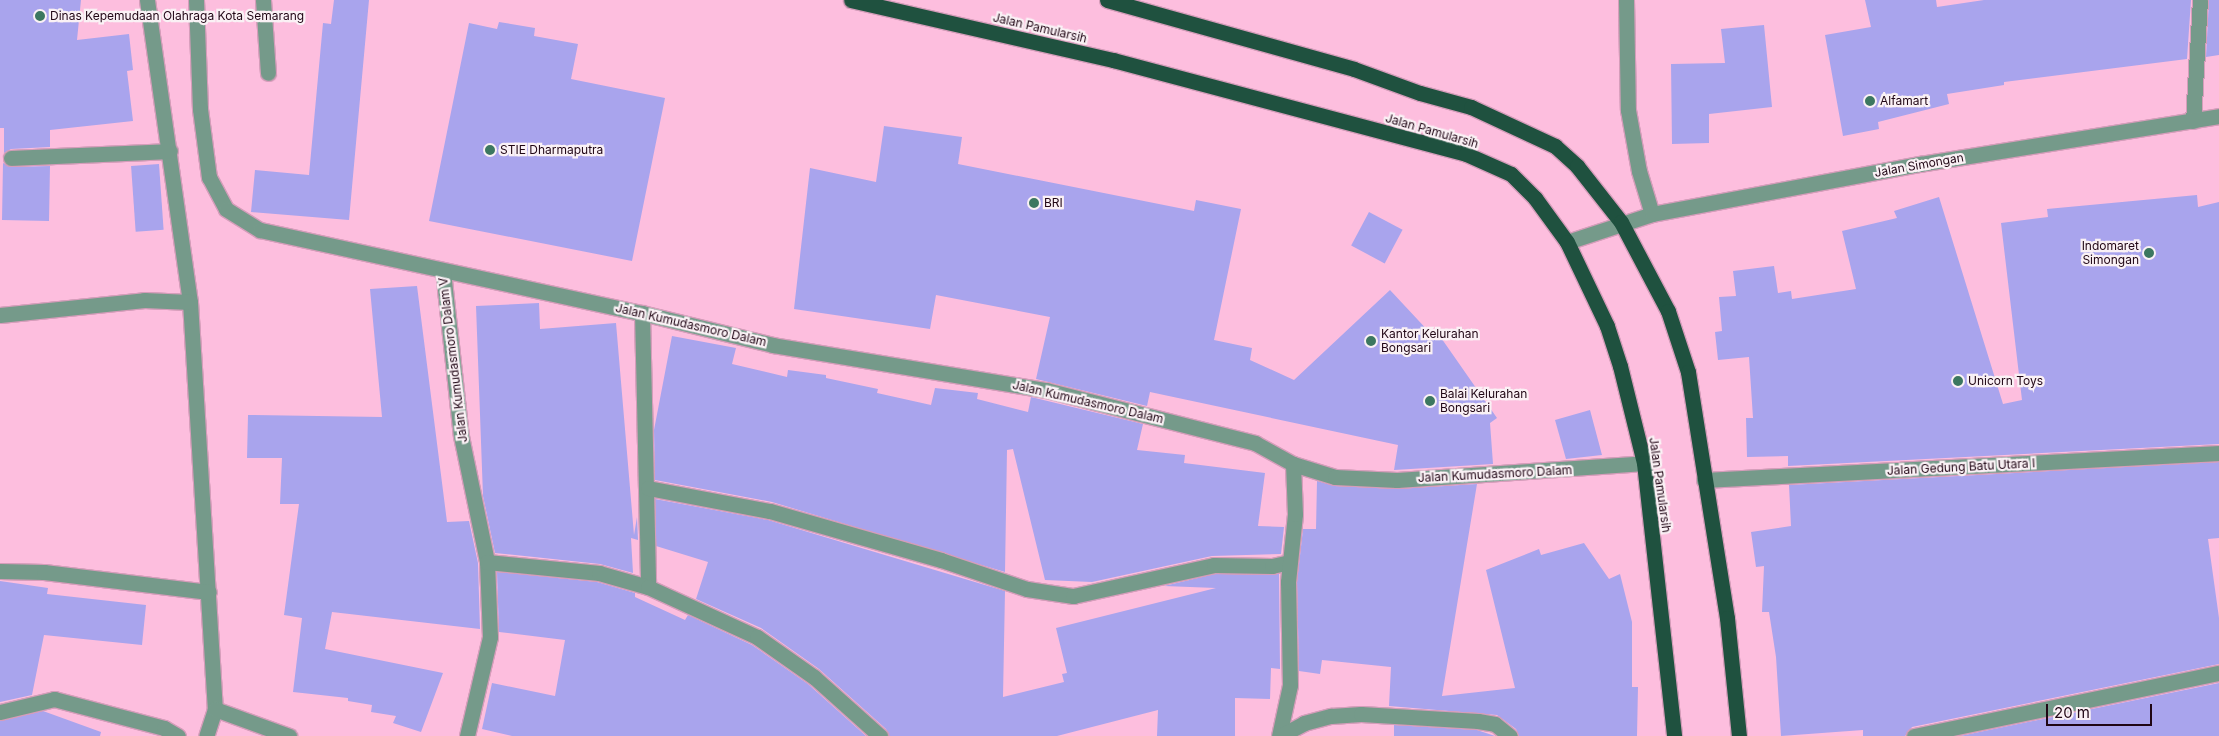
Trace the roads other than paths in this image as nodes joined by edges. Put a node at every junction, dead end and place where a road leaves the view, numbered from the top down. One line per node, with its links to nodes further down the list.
1 (147, 0): 11 (street)
2 (196, 0): 16 (street, Jalan Kumudasmoro Dalam V)
3 (263, 0): 8 (street)
4 (851, 0): 15 (highway, Jalan Pamularsih)
5 (1107, 0): 14 (highway)
6 (1626, 0): 13 (street)
7 (2200, 0): 10 (street)
8 (268, 73)
9 (2219, 116): 10 (street, Jalan Simongan)
10 (2193, 121): 13 (street, Jalan Simongan)
11 (170, 151): 12 (street); 17 (street)
12 (11, 158)
13 (1652, 214): 14 (street, Jalan Simongan)
14 (1621, 222): 15 (street, Jalan Simongan); 23 (highway)
15 (1567, 242): 21 (highway, Jalan Pamularsih)
16 (443, 271): 18 (street, Jalan Kumudasmoro Dalam); 25 (street, Jalan Kumudasmoro Dalam V)
17 (190, 302): 19 (street); 29 (street)
18 (642, 313): 22 (street, Jalan Kumudasmoro Dalam); 24 (street)
19 (0, 315)
20 (2219, 452): 23 (street, Jalan Gedung Batu Utara I)
21 (1644, 463): 22 (street, Jalan Kumudasmoro Dalam); 40 (highway, Jalan Pamularsih)
22 (1293, 464): 26 (street)
23 (1704, 480): 41 (highway)
24 (648, 488): 26 (street); 28 (street)
25 (487, 562): 28 (street); 36 (street, Jalan Kumudasmoro Dalam V)
26 (1290, 562): 38 (street)
27 (0, 571): 29 (street)
28 (648, 587): 37 (street)
29 (209, 592): 31 (street)
30 (2219, 673): 42 (street)
31 (215, 709): 34 (street); 35 (street)
32 (0, 712): 33 (street)
33 (178, 736)
34 (206, 736)
35 (289, 736)
36 (467, 736)
37 (880, 736)
38 (1279, 736): 39 (street)
39 (1510, 736)
40 (1674, 736)
41 (1739, 736)
42 (1914, 736)

